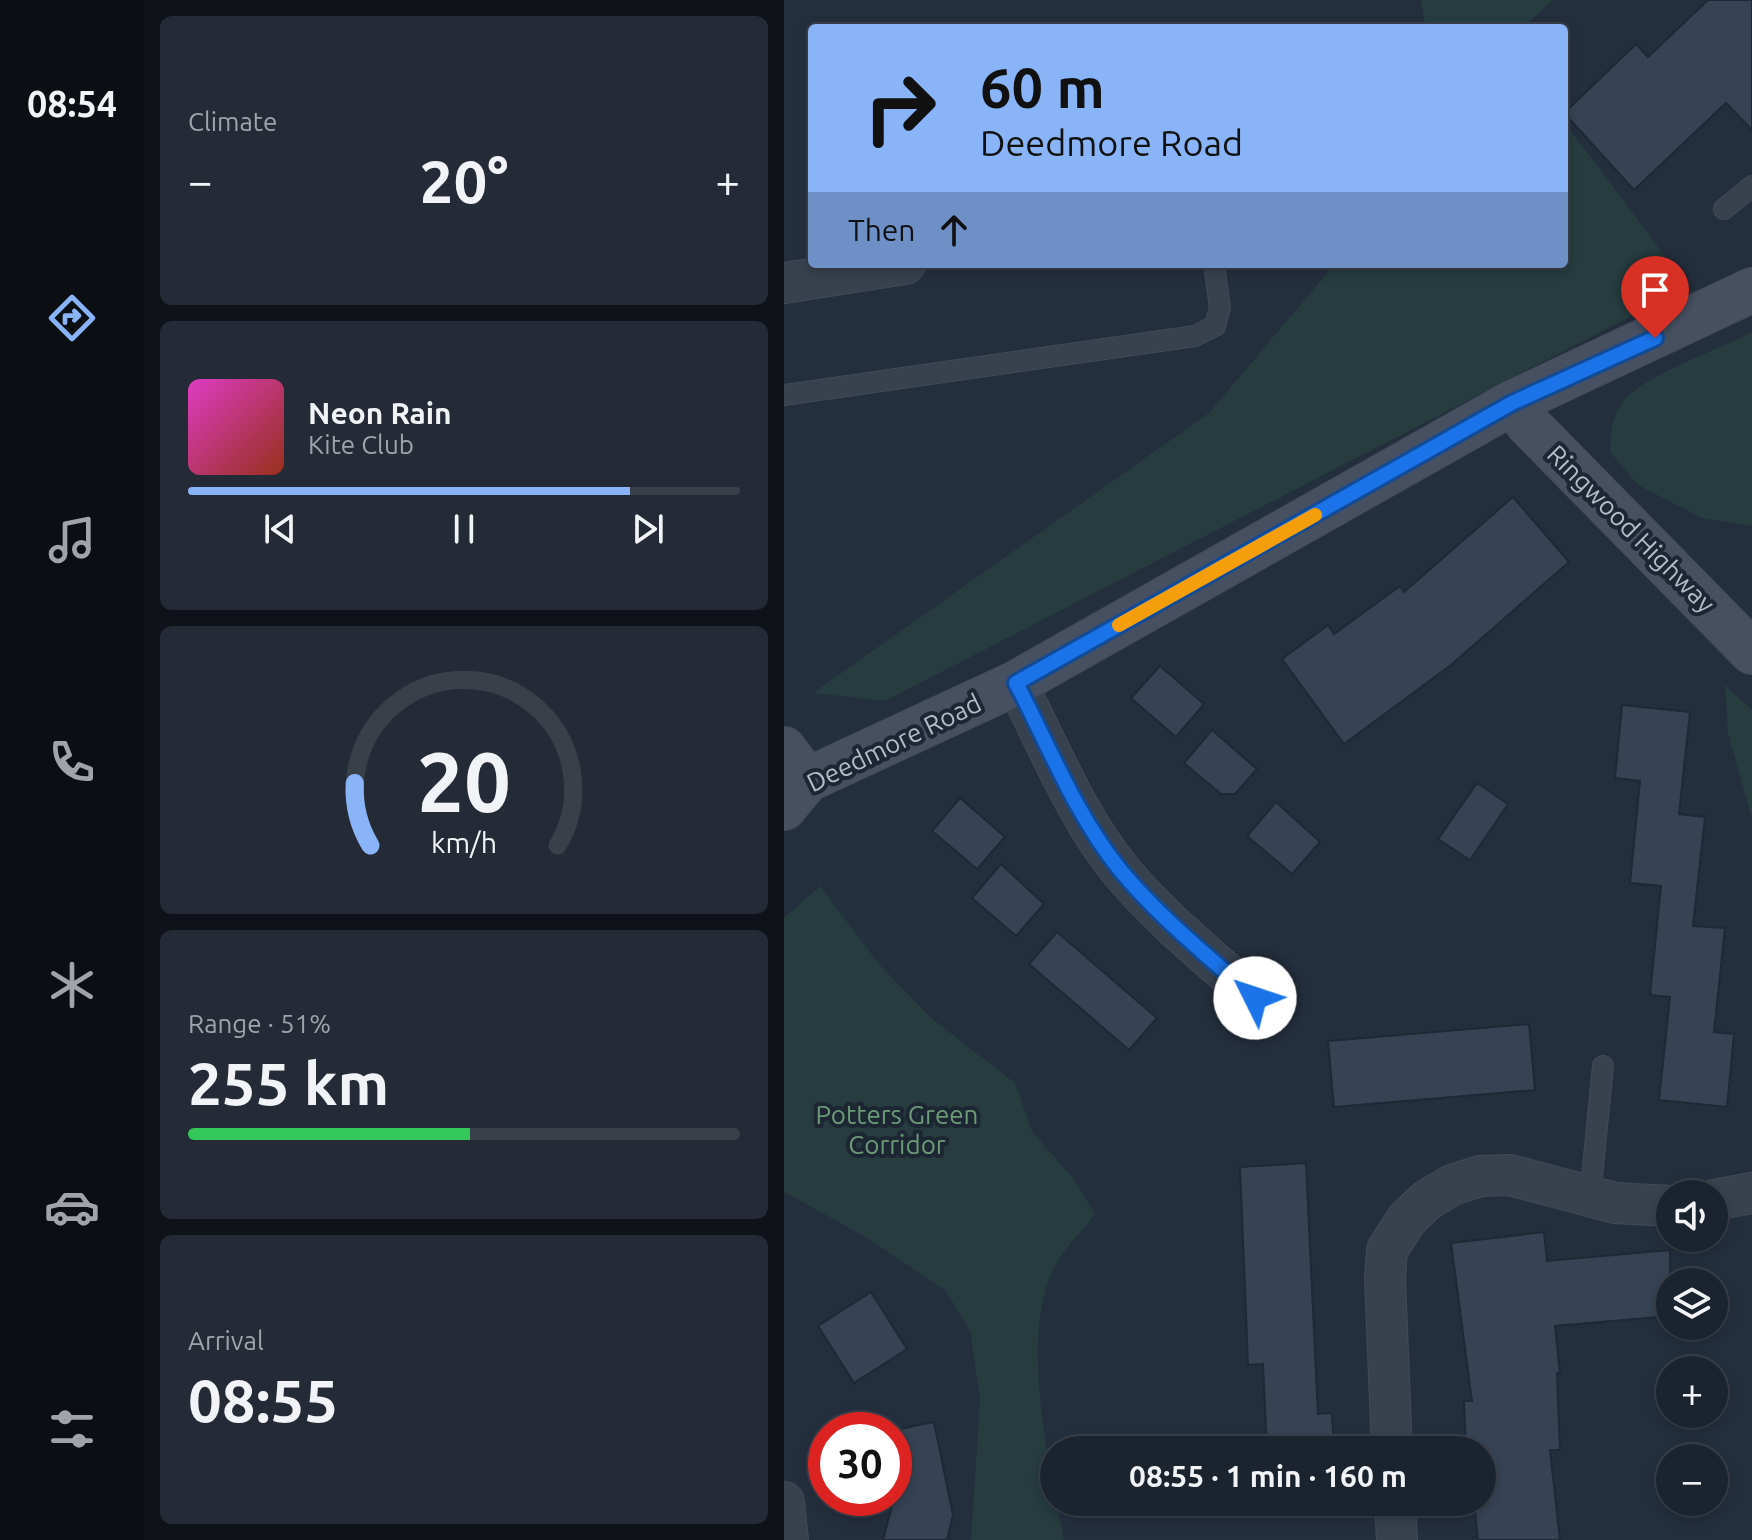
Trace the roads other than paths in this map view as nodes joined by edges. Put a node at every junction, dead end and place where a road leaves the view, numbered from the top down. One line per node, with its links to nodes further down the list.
1 (1752, 186): 2 (lane)
2 (1724, 209)
3 (880, 268): 5 (street)
4 (1215, 268): 7 (lane)
5 (784, 283)
6 (1752, 290): 8 (street, Deedmore Road)
7 (784, 395)
8 (1512, 403): 9 (street, Ringwood Highway); 10 (street, Deedmore Road)
9 (1752, 652)
10 (1016, 683): 11 (street, Deedmore Road); 12 (street)
11 (792, 779)
12 (1255, 998)
13 (1603, 1066): 15 (lane)
14 (1752, 1193): 16 (street)
15 (1590, 1197): 17 (street); 18 (street)
16 (1728, 1197)
17 (1656, 1205)
18 (1391, 1436)
19 (784, 1502): 21 (street)
20 (1396, 1516): 22 (street)
21 (788, 1540)
22 (1397, 1540)

